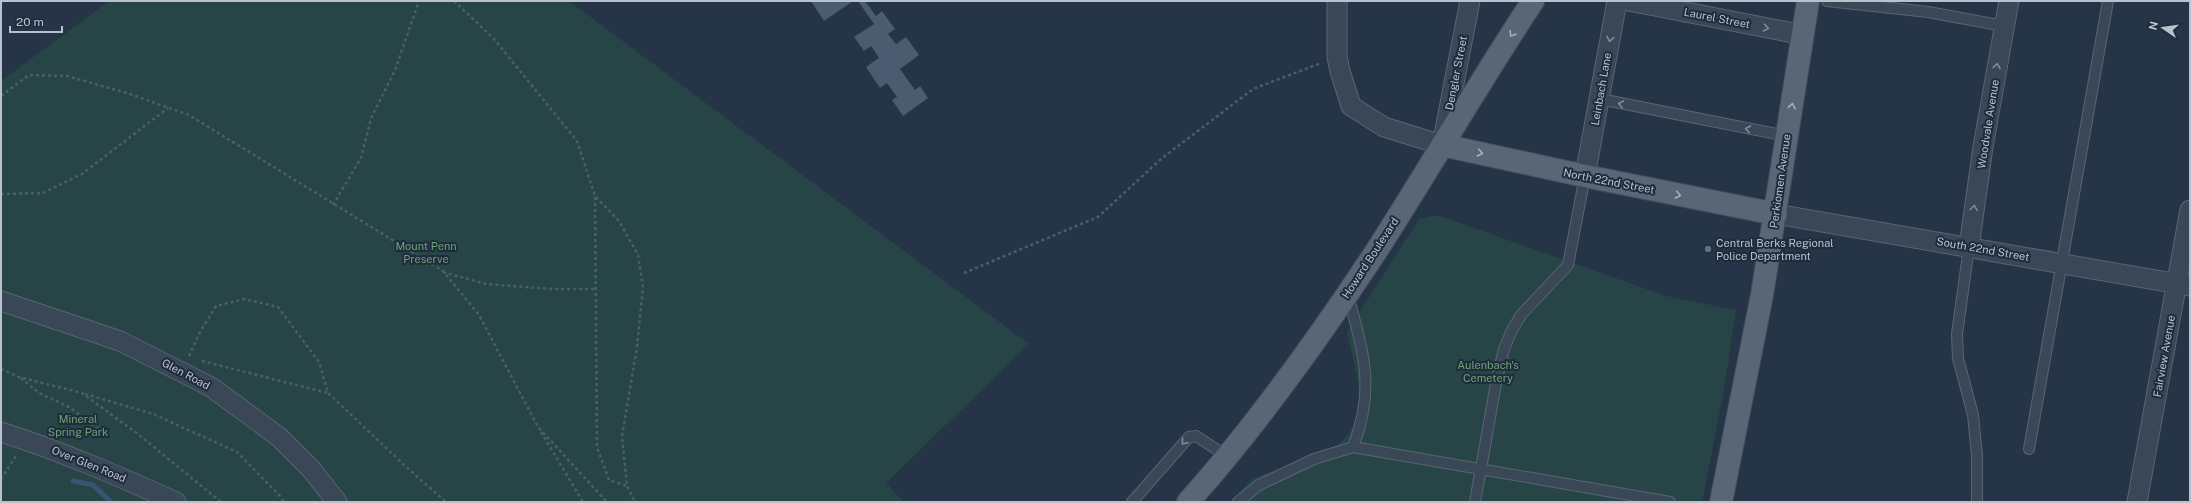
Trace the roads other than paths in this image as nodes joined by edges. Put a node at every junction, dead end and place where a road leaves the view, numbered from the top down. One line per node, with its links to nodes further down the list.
1 (1337, 1): 15 (street)
2 (1470, 1): 15 (street, Dengler Street)
3 (1533, 1): 15 (main road, Howard Boulevard, one-way to 15)
4 (1617, 1): 13 (street, Leinbach Lane, one-way to 13)
5 (1629, 1): 10 (street, Laurel Street)
6 (1808, 1): 12 (main road, Perkiomen Avenue)
7 (1827, 1): 11 (lane)
8 (2008, 1): 11 (street, Woodvale Avenue)
9 (2108, 1): 20 (lane)
10 (1660, 4): 12 (street, Laurel Street, one-way to 12)
11 (2004, 26): 19 (street, Woodvale Avenue, one-way to 11)
12 (1804, 35): 14 (main road, Perkiomen Avenue, one-way to 12)
13 (1600, 100): 14 (lane, one-way to 13); 16 (street, Leinbach Lane)
14 (1787, 136): 18 (main road, Perkiomen Avenue)
15 (1442, 145): 16 (main road, North 22nd Street, one-way to 16); 22 (main road, Howard Boulevard)
16 (1584, 176): 18 (main road, North 22nd Street, one-way to 18); 28 (lane)
17 (2190, 210): 21 (street, Fairview Avenue)
18 (1776, 214): 19 (street, South 22nd Street); 36 (main road, Perkiomen Avenue)
19 (1969, 247): 20 (street, South 22nd Street); 37 (lane)
20 (2063, 263): 21 (street, South 22nd Street); 26 (lane)
21 (2183, 286): 38 (street, Fairview Avenue)
22 (1347, 293): 25 (lane); 27 (main road, Howard Boulevard)
23 (1, 301): 30 (street, Glen Road)
24 (1, 432): 29 (street, Over Glen Road)
25 (1353, 447): 28 (lane); 33 (lane)
26 (2029, 449)
27 (1228, 457): 31 (lane, one-way to 31); 32 (main road, Howard Boulevard)
28 (1482, 468): 34 (lane); 35 (lane)
29 (176, 502)
30 (337, 502)
31 (1132, 502)
32 (1188, 502)
33 (1238, 502)
34 (1475, 502)
35 (1670, 502)
36 (1721, 502)
37 (1977, 502)
38 (2137, 502)

